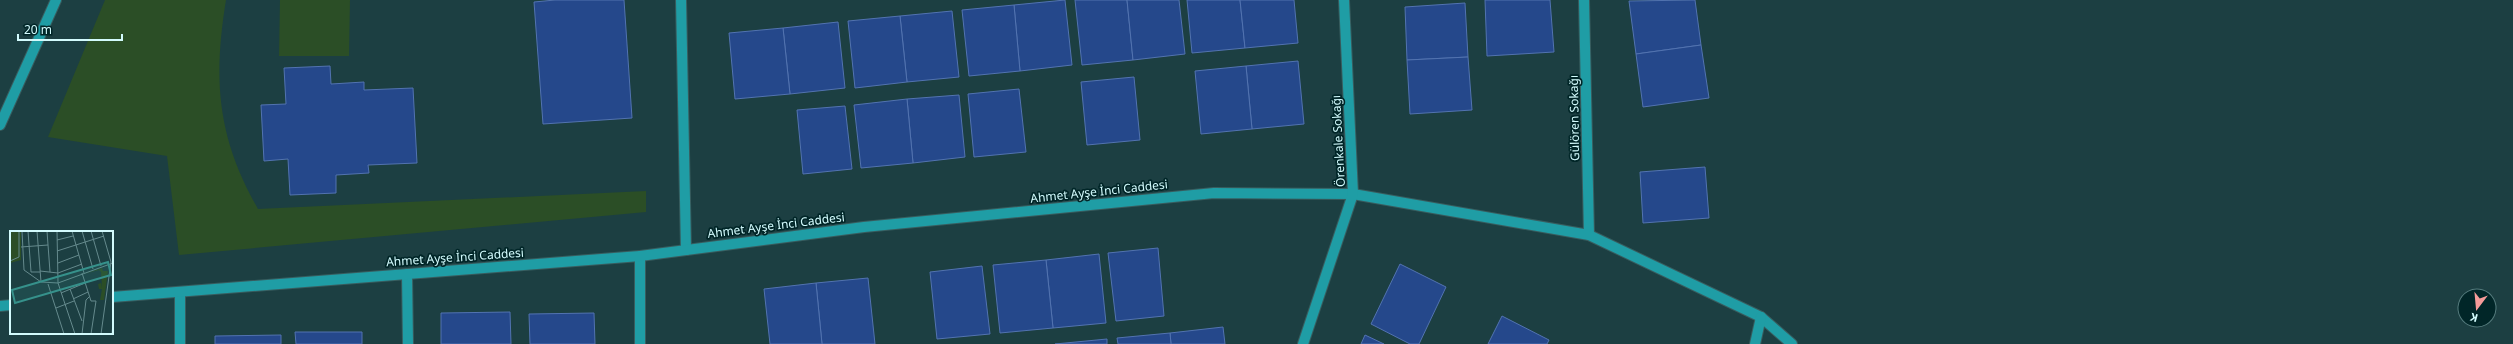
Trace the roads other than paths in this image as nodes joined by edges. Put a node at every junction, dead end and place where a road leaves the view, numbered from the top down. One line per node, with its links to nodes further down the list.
1 (56, 0): 5 (street)
2 (681, 0): 8 (street)
3 (1344, 0): 6 (street, Örenkale Sokağı)
4 (1584, 0): 7 (street, Gülören Sokağı)
5 (0, 126)
6 (1353, 194): 7 (street, Ahmet Ayşe İnci Caddesi); 8 (street, Ahmet Ayşe İnci Caddesi); 19 (street, Örenkale Sokağı)
7 (1589, 235): 15 (street, Ahmet Ayşe İnci Caddesi)
8 (686, 250): 9 (street, Ahmet Ayşe İnci Caddesi)
9 (640, 256): 10 (street, Ahmet Ayşe İnci Caddesi); 18 (street)
10 (407, 274): 11 (street, Ahmet Ayşe İnci Caddesi); 17 (street)
11 (180, 292): 12 (street, Ahmet Ayşe İnci Caddesi); 16 (street)
12 (113, 297)
13 (10, 305): 14 (street)
14 (0, 306)
15 (1761, 317): 20 (street); 21 (street, Ahmet Ayşe İnci Caddesi)
16 (180, 344)
17 (408, 344)
18 (640, 344)
19 (1303, 344)
20 (1755, 344)
21 (1792, 344)

